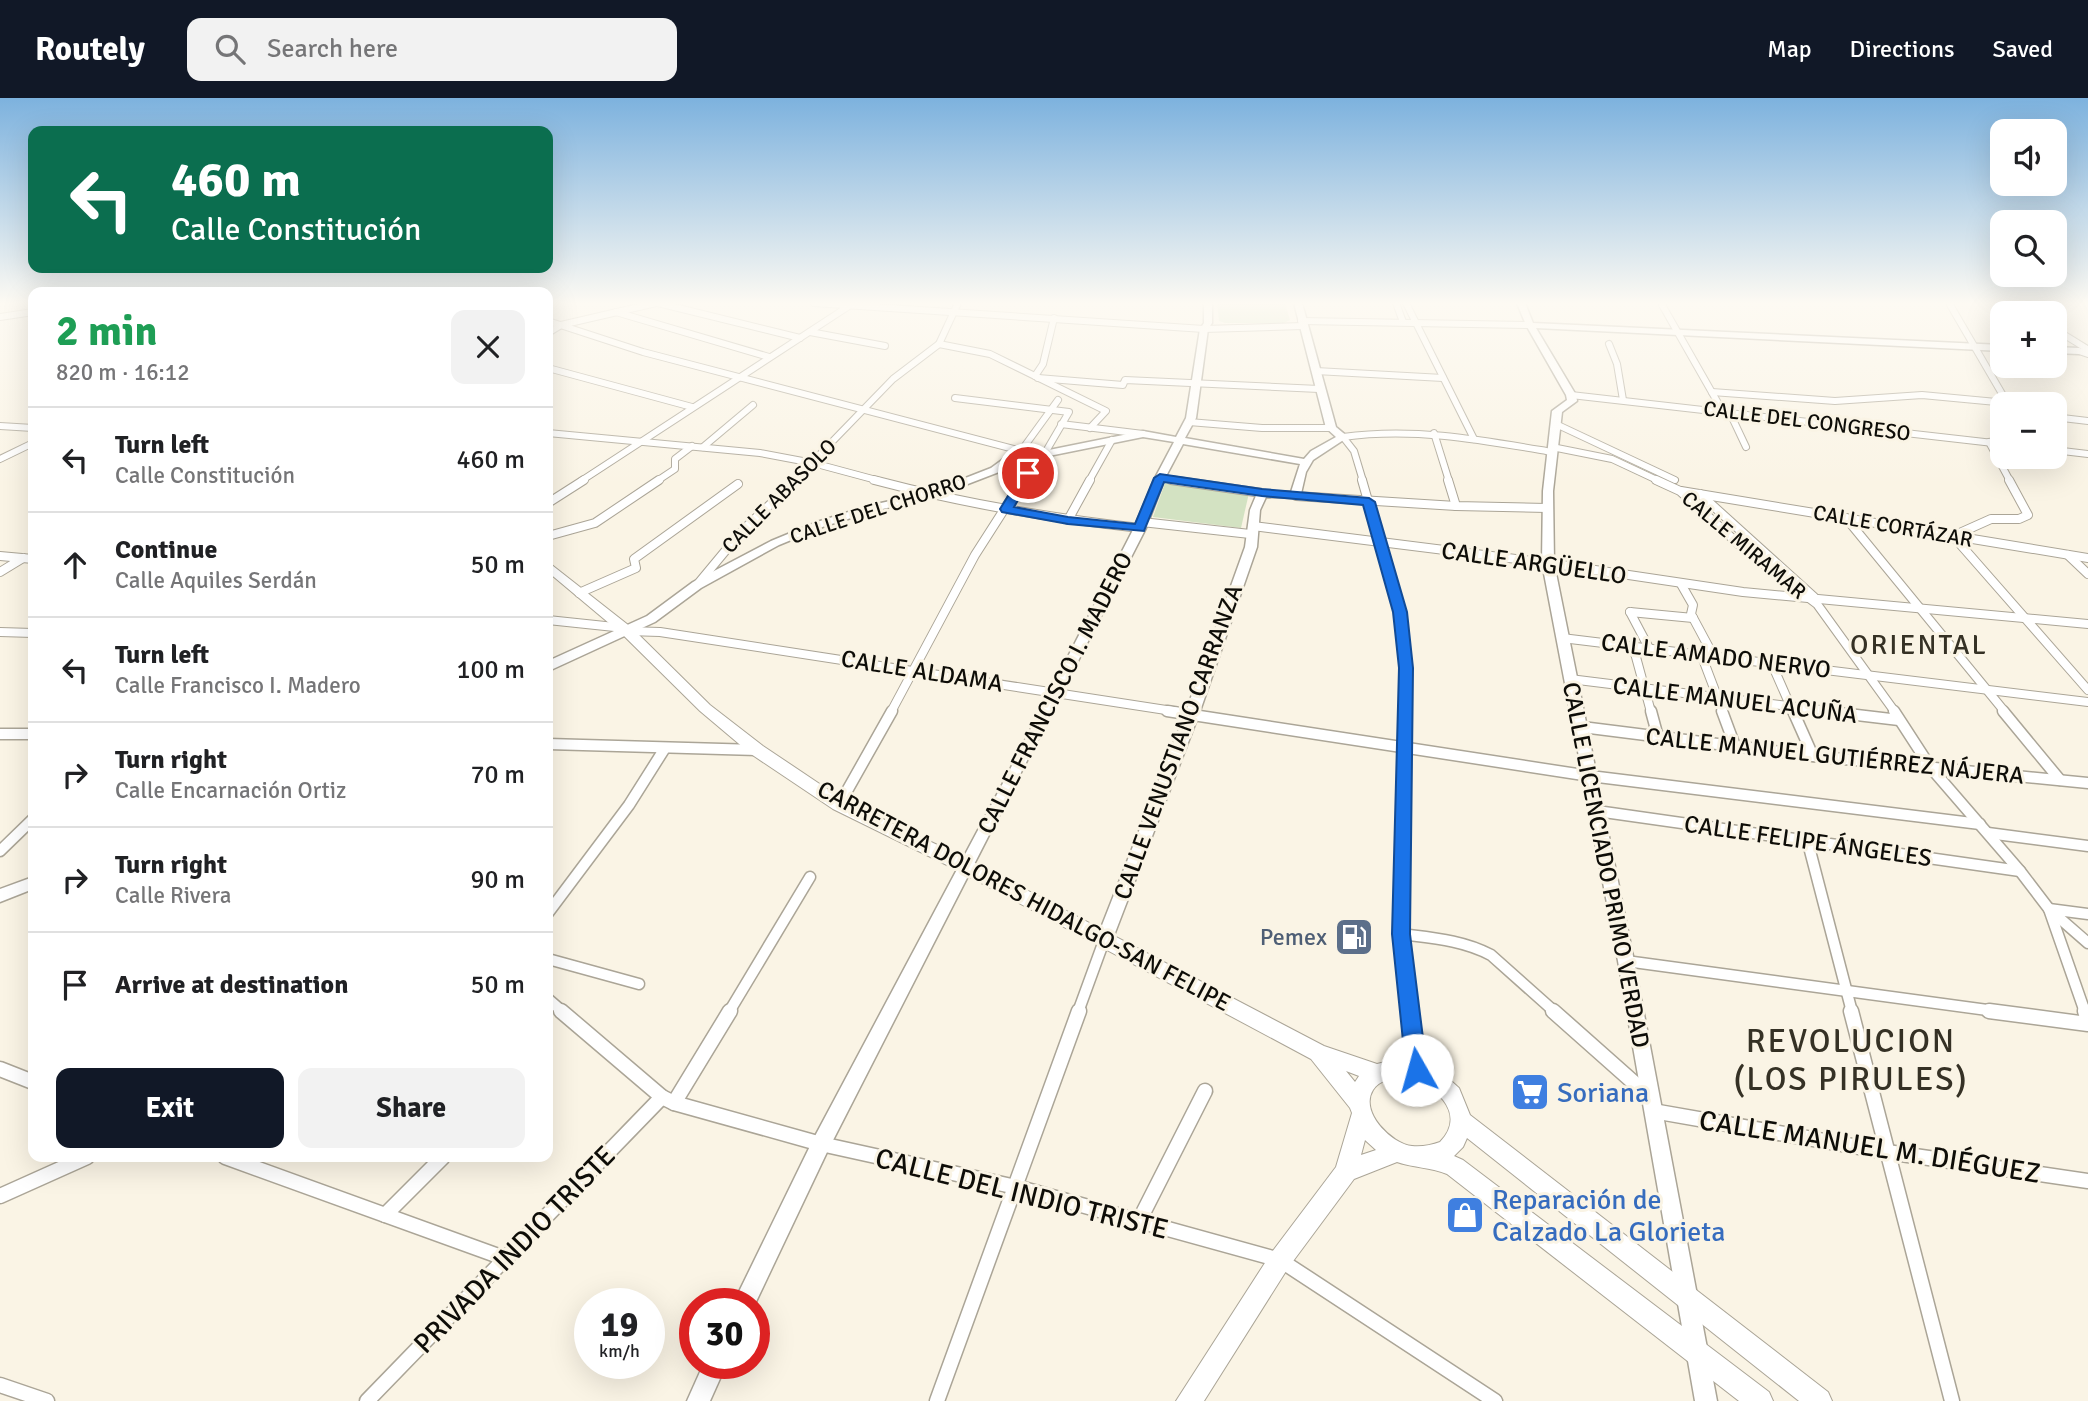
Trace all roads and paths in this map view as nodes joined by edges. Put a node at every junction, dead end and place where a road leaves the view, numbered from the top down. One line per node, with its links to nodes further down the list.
1 (688, 364): 15 (street)
2 (758, 364): 15 (street)
3 (914, 364): 30 (street, CALLE ABASOLO)
4 (1010, 364): 16 (street)
5 (1043, 364): 16 (street)
6 (1198, 364): 18 (street, CALLE FRANCISCO I. MADERO)
7 (1314, 364): 14 (street)
8 (1436, 364): 17 (street)
9 (1553, 364): 22 (street)
10 (1617, 364): 25 (street)
11 (1696, 364): 20 (street)
12 (1983, 364): 21 (street)
13 (553, 369): 28 (street)
14 (1316, 371): 17 (street); 19 (street)
15 (738, 377): 28 (street); 30 (street)
16 (1037, 377): 18 (street); 39 (street)
17 (1443, 378): 45 (street)
18 (1194, 383): 19 (street); 34 (street, CALLE FRANCISCO I. MADERO)
19 (1319, 389): 40 (street)
20 (1712, 392): 26 (street); 31 (street)
21 (2000, 392)
22 (1571, 395): 25 (street, CALLE DEL CONGRESO); 36 (street, CALLE LICENCIADO PRIMO VERDAD)
23 (955, 398): 29 (street)
24 (1058, 400): 29 (street)
25 (1623, 400): 31 (street, CALLE DEL CONGRESO)
26 (1990, 402)
27 (753, 405): 52 (street)
28 (692, 407): 48 (street)
29 (1051, 409): 35 (street); 55 (street)
30 (863, 410): 55 (street); 61 (street, CALLE ABASOLO)
31 (1726, 411): 49 (street, CALLE DEL CONGRESO); 53 (street)
32 (2067, 419): 33 (street)
33 (2088, 421)
34 (1189, 422): 40 (street); 47 (street, CALLE FRANCISCO I. MADERO)
35 (1060, 424): 39 (street); 57 (street)
36 (1558, 425): 54 (street, CALLE LICENCIADO PRIMO VERDAD); 66 (street, CALLE CORTÁZAR)
37 (0, 426): 38 (street)
38 (28, 428)
39 (1090, 428): 43 (street)
40 (1331, 428): 44 (street)
41 (553, 433): 48 (street, CALLE ARGÜELLO)
42 (1434, 433): 44 (street, CALLE MIRAMAR); 45 (street, CALLE MIRAMAR); 71 (street)
43 (1143, 434): 46 (street); 47 (street)
44 (1343, 437): 60 (street); 70 (street)
45 (1474, 439): 54 (street, CALLE MIRAMAR)
46 (1112, 440): 57 (street); 75 (street)
47 (1179, 440): 60 (street); 62 (street, CALLE FRANCISCO I. MADERO)
48 (643, 441): 51 (street, CALLE ARGÜELLO); 69 (street)
49 (1989, 442): 79 (street)
50 (28, 445): 59 (street)
51 (692, 446): 52 (street, CALLE ARGÜELLO); 78 (street)
52 (704, 447): 61 (street, CALLE ARGÜELLO)
53 (1745, 447)
54 (1552, 450): 64 (street, CALLE MIRAMAR); 72 (street, CALLE LICENCIADO PRIMO VERDAD)
55 (1021, 451): 57 (street); 67 (street, CALLE DEL CHORRO)
56 (2067, 452): 58 (street)
57 (1042, 454): 73 (street)
58 (2088, 455)
59 (0, 459)
60 (1306, 462): 68 (street)
61 (813, 463): 67 (street, CALLE ARGÜELLO); 91 (street, CALLE ABASOLO)
62 (1160, 478): 65 (street); 76 (street, CALLE FRANCISCO I. MADERO)
63 (738, 484): 92 (street)
64 (1680, 491): 66 (street, CALLE CORTÁZAR); 93 (street, CALLE MIRAMAR)
65 (1262, 493): 68 (street); 77 (street, CALLE VENUSTIANO CARRANZA)
66 (1699, 493): 74 (street, CALLE CORTÁZAR); 94 (street, CALLE MIRAMAR)
67 (930, 495): 73 (street, CALLE ARGÜELLO); 91 (street, CALLE DEL CHORRO)
68 (1296, 496): 70 (street)
69 (553, 500)
70 (1369, 502): 71 (street); 80 (street)
71 (1456, 506): 72 (street)
72 (1547, 508): 86 (street, CALLE LICENCIADO PRIMO VERDAD)
73 (1006, 509): 75 (street, CALLE ARGÜELLO); 110 (street)
74 (1846, 518): 79 (street, CALLE CORTÁZAR); 95 (street)
75 (1068, 520): 76 (street, CALLE ARGÜELLO)
76 (1141, 525): 77 (street, CALLE ARGÜELLO); 116 (street, CALLE FRANCISCO I. MADERO)
77 (1252, 530): 80 (street, CALLE ARGÜELLO); 120 (street, CALLE VENUSTIANO CARRANZA)
78 (553, 535)
79 (1954, 536): 81 (street, CALLE CORTÁZAR); 97 (street)
80 (1382, 543): 86 (street, CALLE ARGÜELLO); 128 (street)
81 (2068, 554): 85 (street, CALLE CORTÁZAR); 89 (street)
82 (0, 556): 83 (street)
83 (23, 558): 84 (street); 88 (street)
84 (28, 558)
85 (2088, 558)
86 (1548, 563): 90 (street, CALLE ARGÜELLO); 103 (street, CALLE LICENCIADO PRIMO VERDAD)
87 (553, 570): 92 (main road, CARRETERA DOLORES HIDALGO-SAN FELIPE)
88 (0, 572)
89 (2088, 573)
90 (1681, 583): 93 (street, CALLE ARGÜELLO); 96 (street)
91 (698, 585): 100 (street, CALLE ABASOLO)
92 (579, 593): 100 (main road, CARRETERA DOLORES HIDALGO-SAN FELIPE)
93 (1804, 597): 94 (street, CALLE MIRAMAR)
94 (1816, 601): 95 (street); 111 (street, CALLE MIRAMAR)
95 (1921, 607): 97 (street); 114 (street)
96 (1693, 618): 105 (street); 107 (street)
97 (2024, 618): 99 (street); 115 (street)
98 (553, 621): 100 (street, CALLE ALDAMA)
99 (2088, 624)
100 (625, 629): 109 (street); 110 (street, CALLE ALDAMA); 130 (main road, CARRETERA DOLORES HIDALGO-SAN FELIPE)
101 (0, 632): 102 (street)
102 (28, 633)
103 (1562, 638): 104 (street, CALLE AMADO NERVO); 112 (street, CALLE LICENCIADO PRIMO VERDAD)
104 (1633, 646): 105 (street, CALLE AMADO NERVO); 113 (street)
105 (1648, 648): 106 (street, CALLE AMADO NERVO)
106 (1702, 654): 107 (street, CALLE AMADO NERVO); 117 (street)
107 (1713, 655): 108 (street, CALLE AMADO NERVO)
108 (1771, 662): 111 (street, CALLE AMADO NERVO); 119 (street)
109 (553, 664)
110 (915, 670): 116 (street, CALLE ALDAMA); 136 (street)
111 (1869, 673): 114 (street, CALLE AMADO NERVO); 121 (street, CALLE MIRAMAR)
112 (1570, 679): 113 (street, CALLE MANUEL ACUÑA); 122 (street, CALLE LICENCIADO PRIMO VERDAD)
113 (1644, 689): 117 (street, CALLE MANUEL ACUÑA); 125 (street)
114 (1988, 690): 118 (street, CALLE AMADO NERVO); 134 (street)
115 (2088, 691)
116 (1056, 692): 120 (street, CALLE ALDAMA); 143 (street, CALLE FRANCISCO I. MADERO)
117 (1715, 697): 119 (street, CALLE MANUEL ACUÑA); 127 (street)
118 (2088, 702)
119 (1790, 707): 121 (street, CALLE MANUEL ACUÑA); 131 (street)
120 (1192, 714): 128 (street, CALLE ALDAMA); 152 (street, CALLE VENUSTIANO CARRANZA)
121 (1899, 720): 132 (street, CALLE MIRAMAR)
122 (1582, 727): 125 (street, CALLE MANUEL GUTIÉRREZ NÁJERA); 133 (street, CALLE LICENCIADO PRIMO VERDAD)
123 (0, 734): 124 (street)
124 (28, 734)
125 (1658, 737): 127 (street, CALLE MANUEL GUTIÉRREZ NÁJERA)
126 (553, 744): 129 (street)
127 (1735, 746): 131 (street, CALLE MANUEL GUTIÉRREZ NÁJERA)
128 (1404, 747): 133 (street, CALLE ALDAMA); 151 (street)
129 (666, 748): 130 (street); 148 (street)
130 (757, 750): 136 (main road, CARRETERA DOLORES HIDALGO-SAN FELIPE)
131 (1812, 756): 132 (street, CALLE MANUEL GUTIÉRREZ NÁJERA)
132 (1931, 768): 134 (street, CALLE MANUEL GUTIÉRREZ NÁJERA); 139 (street, CALLE MIRAMAR)
133 (1590, 776): 137 (street, CALLE LICENCIADO PRIMO VERDAD); 139 (street, CALLE FELIPE ÁNGELES)
134 (2060, 780): 135 (street, CALLE MANUEL GUTIÉRREZ NÁJERA)
135 (2088, 783)
136 (839, 805): 143 (main road, CARRETERA DOLORES HIDALGO-SAN FELIPE)
137 (1597, 811): 140 (street, CALLE FELIPE ÁNGELES); 155 (street, CALLE LICENCIADO PRIMO VERDAD)
138 (28, 824): 142 (street)
139 (1984, 829): 141 (street, CALLE FELIPE ÁNGELES); 144 (street, CALLE MIRAMAR)
140 (1808, 843): 144 (street, CALLE FELIPE ÁNGELES); 157 (street)
141 (2088, 846)
142 (0, 850)
143 (965, 866): 152 (main road, CARRETERA DOLORES HIDALGO-SAN FELIPE); 170 (street, CALLE FRANCISCO I. MADERO)
144 (2020, 871): 149 (street, CALLE MIRAMAR)
145 (810, 877): 166 (street, PRIVADA INDIO TRISTE)
146 (28, 885): 147 (street)
147 (0, 896)
148 (553, 906)
149 (2049, 909): 150 (street); 153 (street, CALLE MIRAMAR); 159 (street)
150 (2088, 914)
151 (1401, 934): 162 (street); 167 (street)
152 (1105, 939): 160 (main road, CARRETERA DOLORES HIDALGO-SAN FELIPE); 179 (street, CALLE VENUSTIANO CARRANZA)
153 (2088, 943)
154 (553, 960): 156 (street)
155 (1626, 961): 157 (street); 167 (street, CALLE LICENCIADO PRIMO VERDAD)
156 (639, 984)
157 (1847, 992): 159 (street); 172 (street)
158 (553, 1003): 166 (street, CALLE DEL INDIO TRISTE)
159 (2088, 1022)
160 (1317, 1052): 163 (main road, CARRETERA DOLORES HIDALGO-SAN FELIPE); 168 (main road, CARRETERA DOLORES HIDALGO-SAN FELIPE)
161 (0, 1069): 164 (street)
162 (1417, 1070): 163 (main road); 169 (main road)
163 (1376, 1073): 168 (main road)
164 (28, 1080)
165 (1205, 1091): 182 (street)
166 (668, 1100): 170 (street, CALLE DEL INDIO TRISTE); 183 (street, PRIVADA INDIO TRISTE)
167 (1652, 1104): 172 (street, CALLE MANUEL M. DIÉGUEZ); 186 (street, CALLE LICENCIADO PRIMO VERDAD)
168 (1360, 1110): 171 (main road); 177 (main road)
169 (1462, 1121): 173 (main road); 186 (main road)
170 (821, 1144): 179 (street, CALLE DEL INDIO TRISTE); 185 (street, CALLE FRANCISCO I. MADERO)
171 (1396, 1152): 173 (main road); 177 (main road)
172 (1887, 1152): 178 (street, CALLE MANUEL M. DIÉGUEZ); 199 (street)
173 (1430, 1157): 187 (main road)
174 (76, 1162): 180 (street)
175 (239, 1162): 181 (street)
176 (438, 1162): 181 (street)
177 (1346, 1172): 184 (main road)
178 (2088, 1181)
179 (1016, 1187): 182 (street, CALLE DEL INDIO TRISTE); 193 (street, CALLE VENUSTIANO CARRANZA)
180 (0, 1196)
181 (384, 1215): 183 (street)
182 (1139, 1221): 184 (street, CALLE DEL INDIO TRISTE)
183 (503, 1258): 191 (street, PRIVADA INDIO TRISTE)
184 (1280, 1260): 194 (main road); 195 (street, CALLE DEL INDIO TRISTE)
185 (752, 1288)
186 (1686, 1298): 187 (street, CALLE LICENCIADO PRIMO VERDAD); 198 (main road)
187 (1696, 1350): 196 (street, CALLE LICENCIADO PRIMO VERDAD); 197 (main road)
188 (708, 1379): 192 (street)
189 (0, 1385): 190 (street)
190 (47, 1401)
191 (367, 1401)
192 (698, 1401)
193 (937, 1401)
194 (1189, 1401)
195 (1495, 1401)
196 (1706, 1401)
197 (1760, 1401)
198 (1819, 1401)
199 (1952, 1401)

